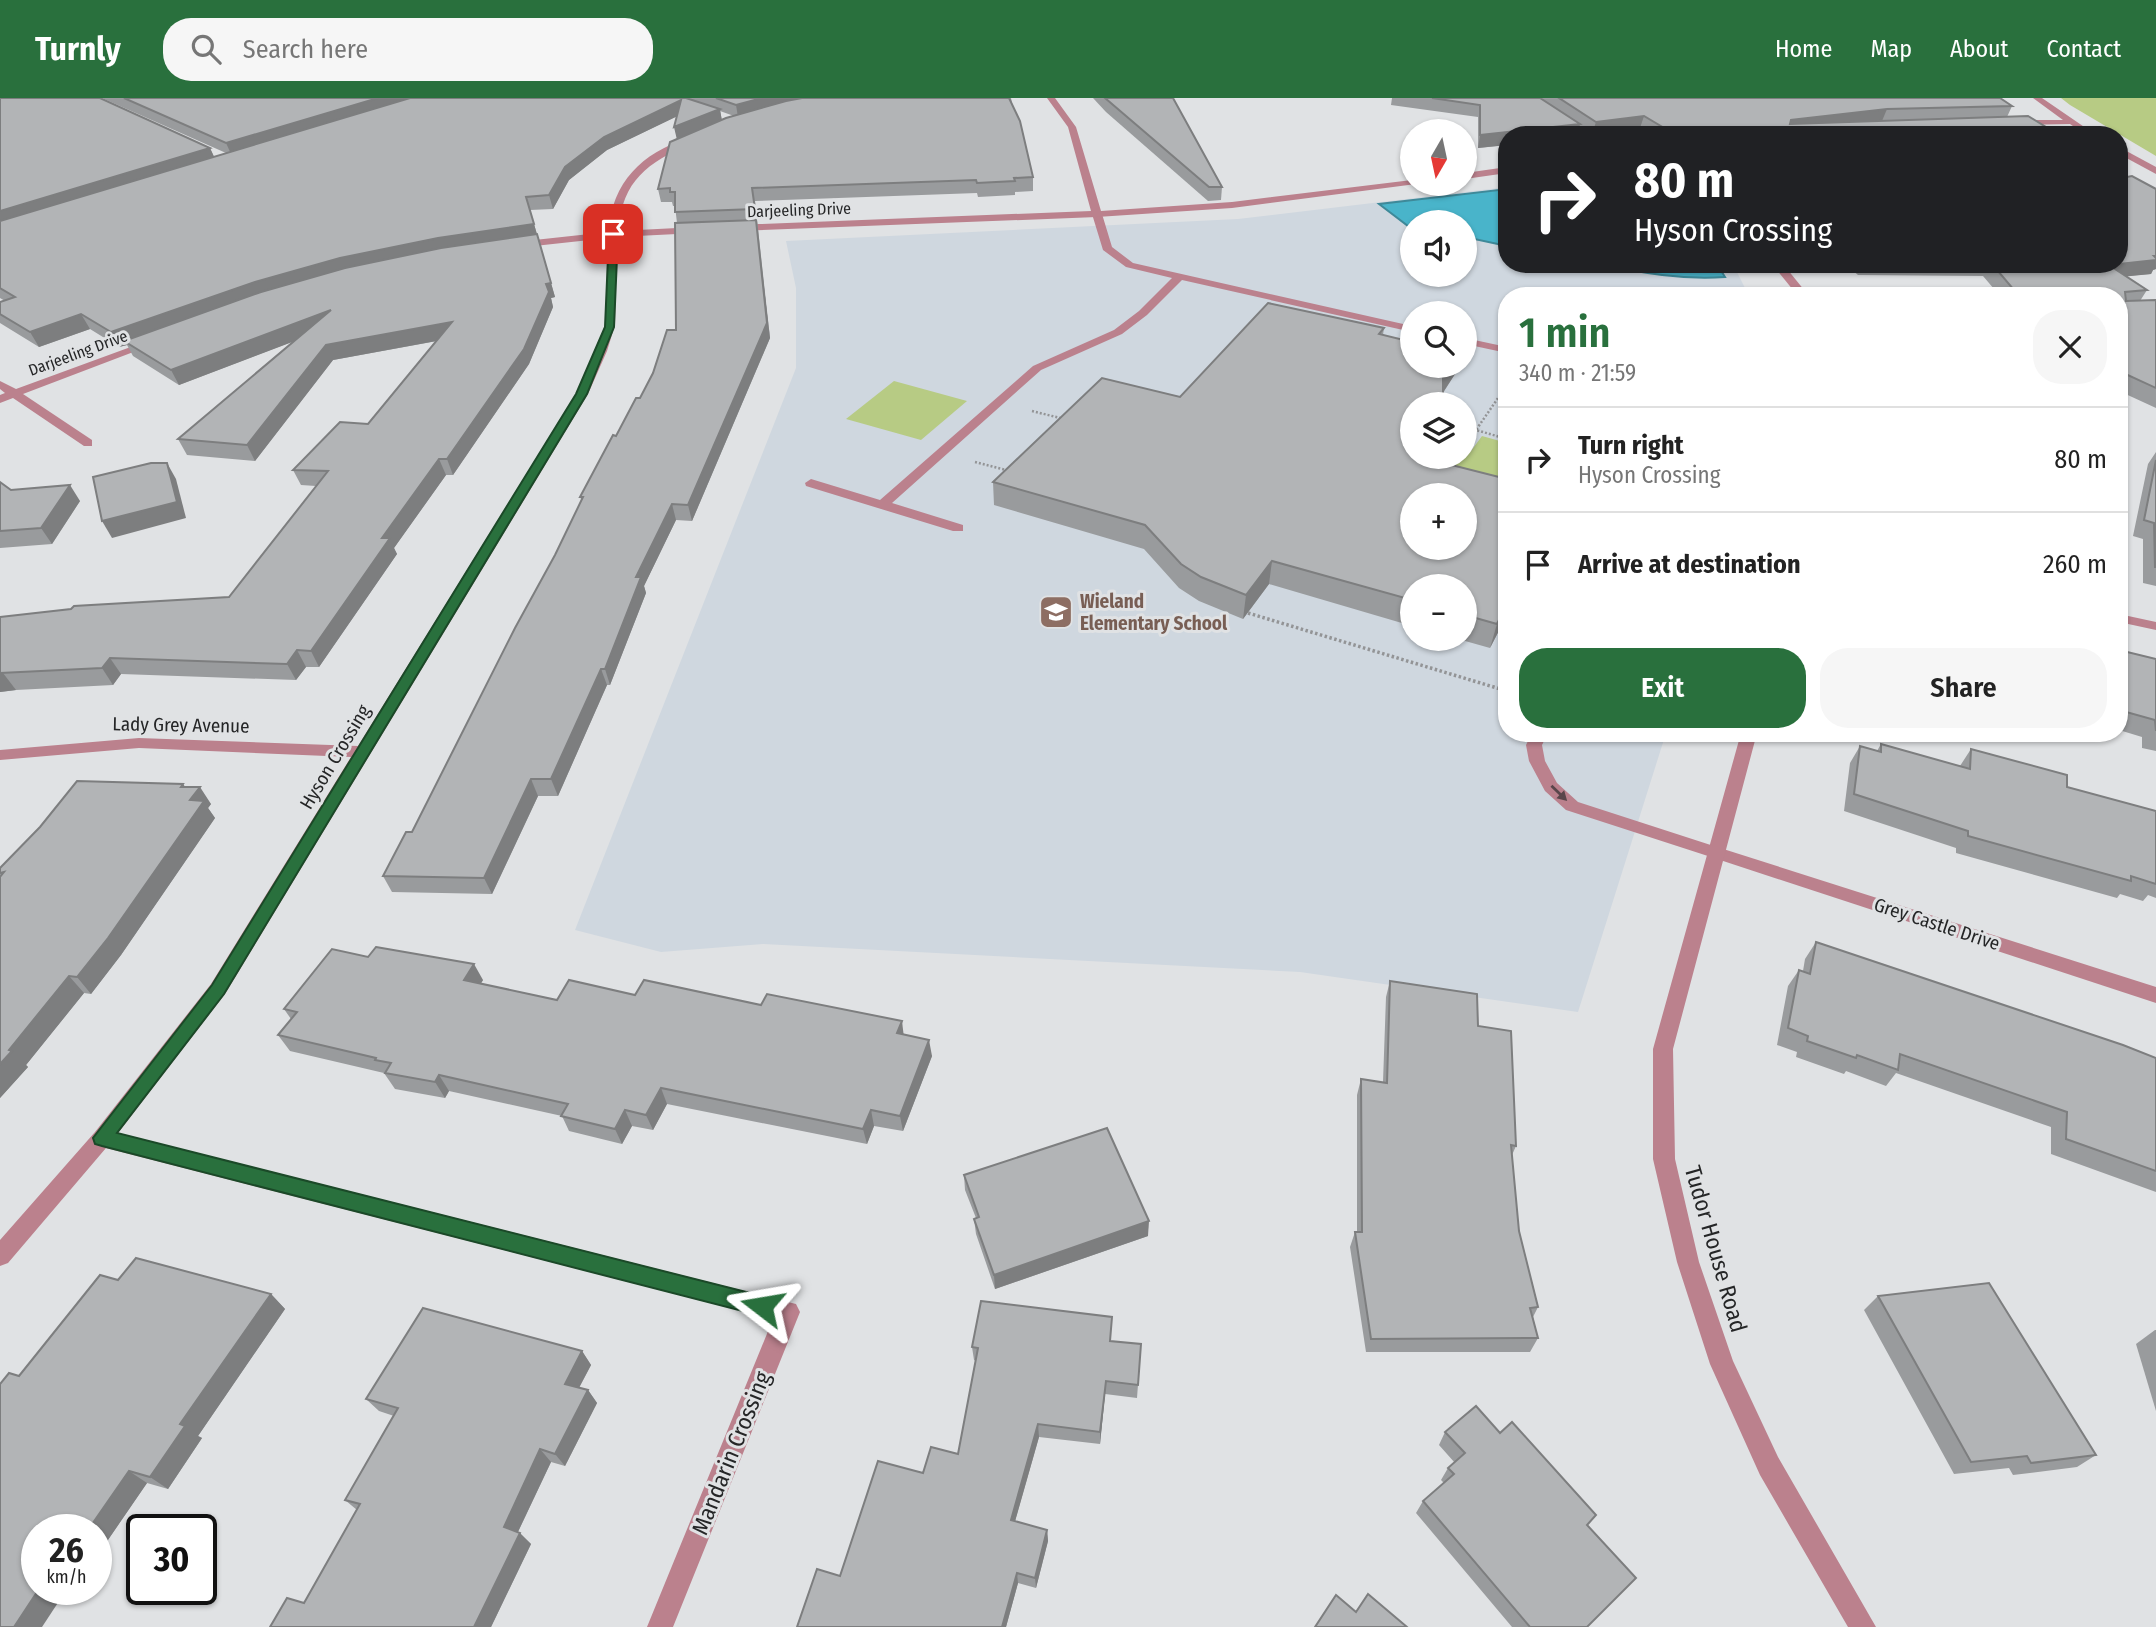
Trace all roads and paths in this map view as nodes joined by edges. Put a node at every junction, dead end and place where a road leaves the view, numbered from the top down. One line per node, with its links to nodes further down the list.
1 (1051, 98): 14 (street)
2 (1527, 98): 6 (street)
3 (2037, 98): 4 (street)
4 (2069, 121): 5 (street); 7 (street)
5 (2012, 123)
6 (1572, 126)
7 (2077, 126)
8 (701, 136): 17 (street, Hyson Crossing)
9 (2128, 155): 11 (street)
10 (1498, 171): 12 (street)
11 (2156, 171)
12 (1477, 174)
13 (1400, 184): 14 (street, Darjeeling Drive)
14 (1097, 214): 16 (street, Darjeeling Drive); 20 (street)
15 (715, 229): 17 (street)
16 (729, 229)
17 (613, 234): 18 (street); 45 (street, Hyson Crossing)
18 (501, 247)
19 (1785, 273): 21 (street)
20 (1180, 276): 22 (street); 37 (street)
21 (1796, 287)
22 (1400, 326)
23 (163, 338): 27 (street, Darjeeling Drive)
24 (1477, 344): 25 (street)
25 (1498, 348)
26 (0, 384): 27 (street)
27 (14, 393): 28 (street, Darjeeling Drive); 33 (street)
28 (0, 398)
29 (1498, 398): 32 (path)
30 (1022, 408): 31 (path)
31 (1067, 420)
32 (1498, 436)
33 (88, 443)
34 (968, 460): 35 (path)
35 (1013, 472)
36 (811, 483): 37 (street)
37 (882, 505): 38 (street)
38 (958, 528)
39 (1248, 613): 42 (path)
40 (2128, 620): 41 (street)
41 (2156, 626)
42 (1498, 688)
43 (1535, 742): 47 (street, Grey Castle Drive, one-way to 47)
44 (1747, 742): 47 (street, Tudor House Road)
45 (362, 752): 46 (street, Lady Grey Avenue); 49 (street, Hyson Crossing)
46 (0, 755)
47 (1717, 853): 48 (street, Grey Castle Drive); 52 (street, Tudor House Road)
48 (2156, 995)
49 (102, 1138): 50 (street, Hyson Crossing); 51 (street, Mandarin Crossing)
50 (0, 1256)
51 (660, 1627)
52 (1863, 1627)

